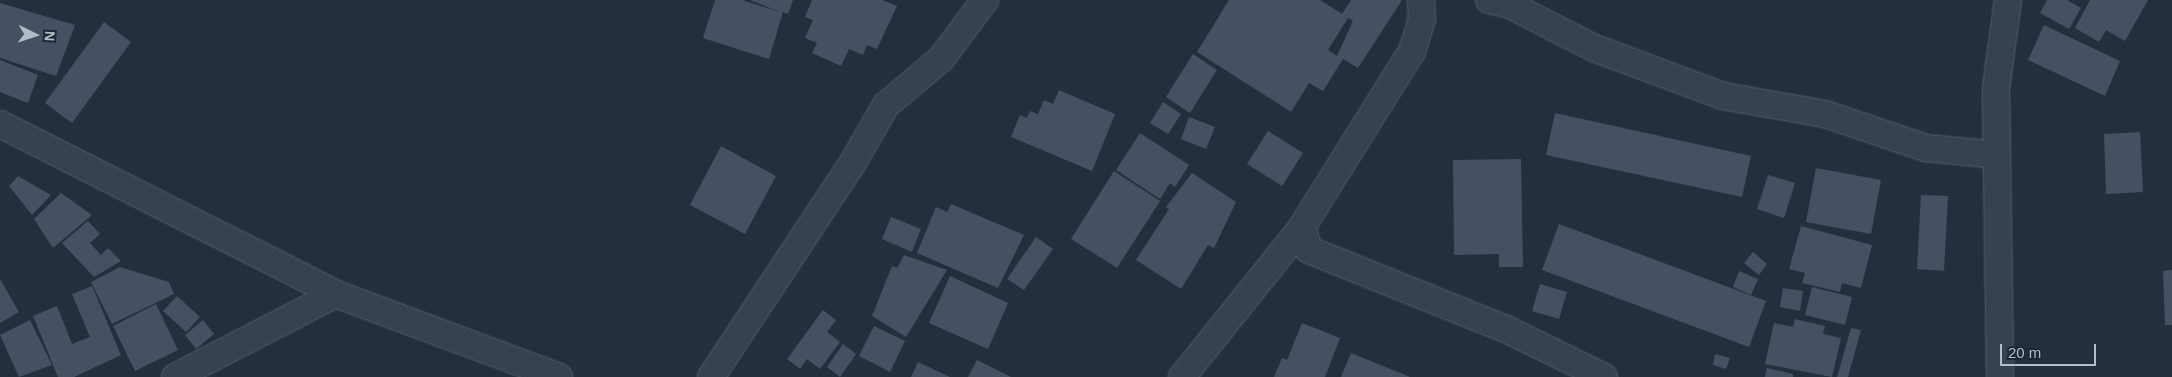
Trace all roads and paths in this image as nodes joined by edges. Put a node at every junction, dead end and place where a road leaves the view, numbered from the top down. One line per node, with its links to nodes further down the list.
1 (985, 0): 11 (street)
2 (1421, 0): 7 (street)
3 (1489, 0): 6 (street)
4 (2008, 0): 6 (street)
5 (0, 124): 8 (street)
6 (1997, 155): 14 (street)
7 (1302, 227): 12 (street); 13 (street)
8 (336, 294): 9 (street); 10 (street)
9 (175, 377)
10 (559, 377)
11 (711, 377)
12 (1182, 377)
13 (1604, 377)
14 (2000, 377)

